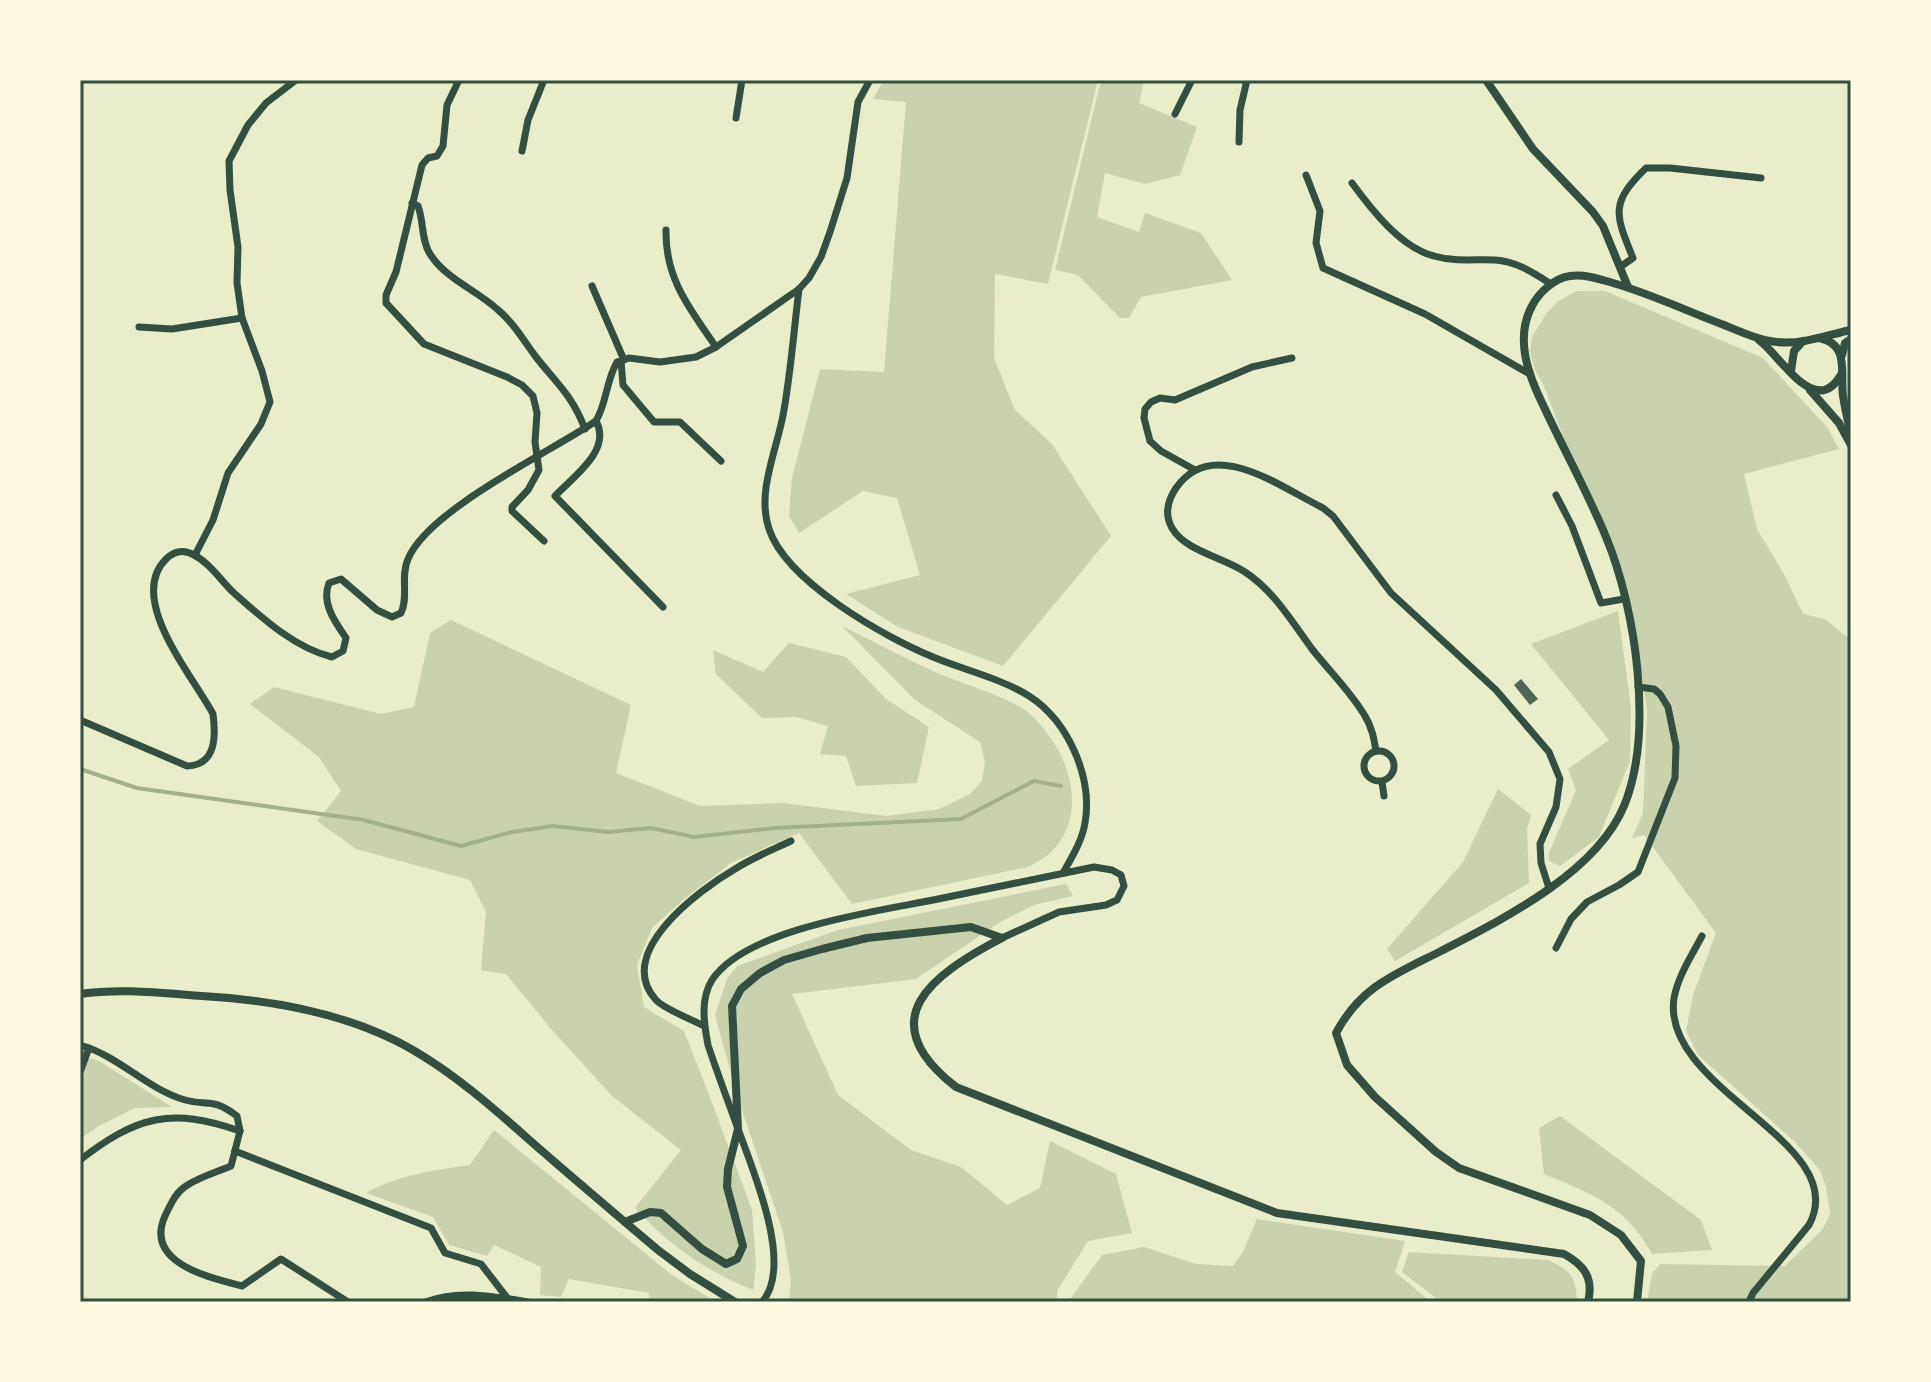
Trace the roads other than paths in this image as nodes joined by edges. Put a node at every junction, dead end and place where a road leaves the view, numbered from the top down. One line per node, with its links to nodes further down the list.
1 (296, 80): 23 (street)
2 (459, 80): 16 (street)
3 (544, 80): 12 (street)
4 (742, 80): 10 (street)
5 (870, 80): 22 (street)
6 (1192, 80): 9 (street)
7 (1247, 80): 11 (street)
8 (1486, 80): 18 (street)
9 (1175, 114)
10 (736, 118)
11 (1239, 142)
12 (522, 151)
13 (1306, 175): 35 (street)
14 (1761, 178): 18 (street)
15 (1352, 183): 19 (street)
16 (412, 203): 39 (street); 42 (street)
17 (666, 230): 30 (street)
18 (1620, 267): 21 (street)
19 (1551, 284): 21 (street); 35 (street)
20 (592, 286): 33 (street)
21 (1628, 287): 26 (street)
22 (799, 289): 30 (street); 56 (street)
23 (242, 318): 24 (street); 47 (street)
24 (139, 327)
25 (1851, 330): 27 (street)
26 (1754, 337): 29 (street); 34 (street)
27 (1819, 338): 29 (street); 31 (street)
28 (1851, 339): 31 (street)
29 (1804, 341): 34 (street)
30 (716, 347): 33 (street)
31 (1842, 355): 36 (street)
32 (1292, 358): 44 (street)
33 (622, 360): 38 (street); 43 (street)
34 (1791, 372): 37 (street)
35 (1528, 373): 48 (street)
36 (1842, 373): 37 (street); 40 (street)
37 (1809, 389): 41 (street)
38 (596, 421): 39 (street); 49 (street)
39 (585, 429): 42 (street)
40 (1851, 434)
41 (1851, 445)
42 (537, 458): 46 (street); 47 (street)
43 (721, 461)
44 (1195, 470): 52 (street); 57 (street)
45 (1556, 495): 48 (street)
46 (544, 541)
47 (195, 555): 51 (street)
48 (1624, 599): 50 (street)
49 (663, 607)
50 (1638, 687): 57 (street); 60 (street)
51 (80, 720)
52 (1376, 751): 53 (street); 53 (street)
53 (1382, 782): 54 (street)
54 (1384, 796)
55 (791, 841): 62 (street)
56 (1063, 873): 59 (street); 62 (street)
57 (1549, 888): 78 (street)
58 (1702, 936): 79 (street)
59 (1002, 938): 66 (street); 77 (street)
60 (1556, 948)
61 (80, 994): 70 (street)
62 (704, 1026): 66 (street)
63 (80, 1045): 64 (street)
64 (89, 1048): 65 (street); 67 (street)
65 (80, 1072)
66 (738, 1129): 70 (street); 76 (street)
67 (240, 1131): 68 (street); 69 (street)
68 (235, 1151): 71 (street); 72 (street)
69 (80, 1160)
70 (625, 1222): 75 (street)
71 (508, 1299): 73 (street); 74 (street)
72 (348, 1302)
73 (427, 1302)
74 (526, 1302)
75 (735, 1302)
76 (762, 1302)
77 (1588, 1302)
78 (1637, 1302)
79 (1749, 1302)

